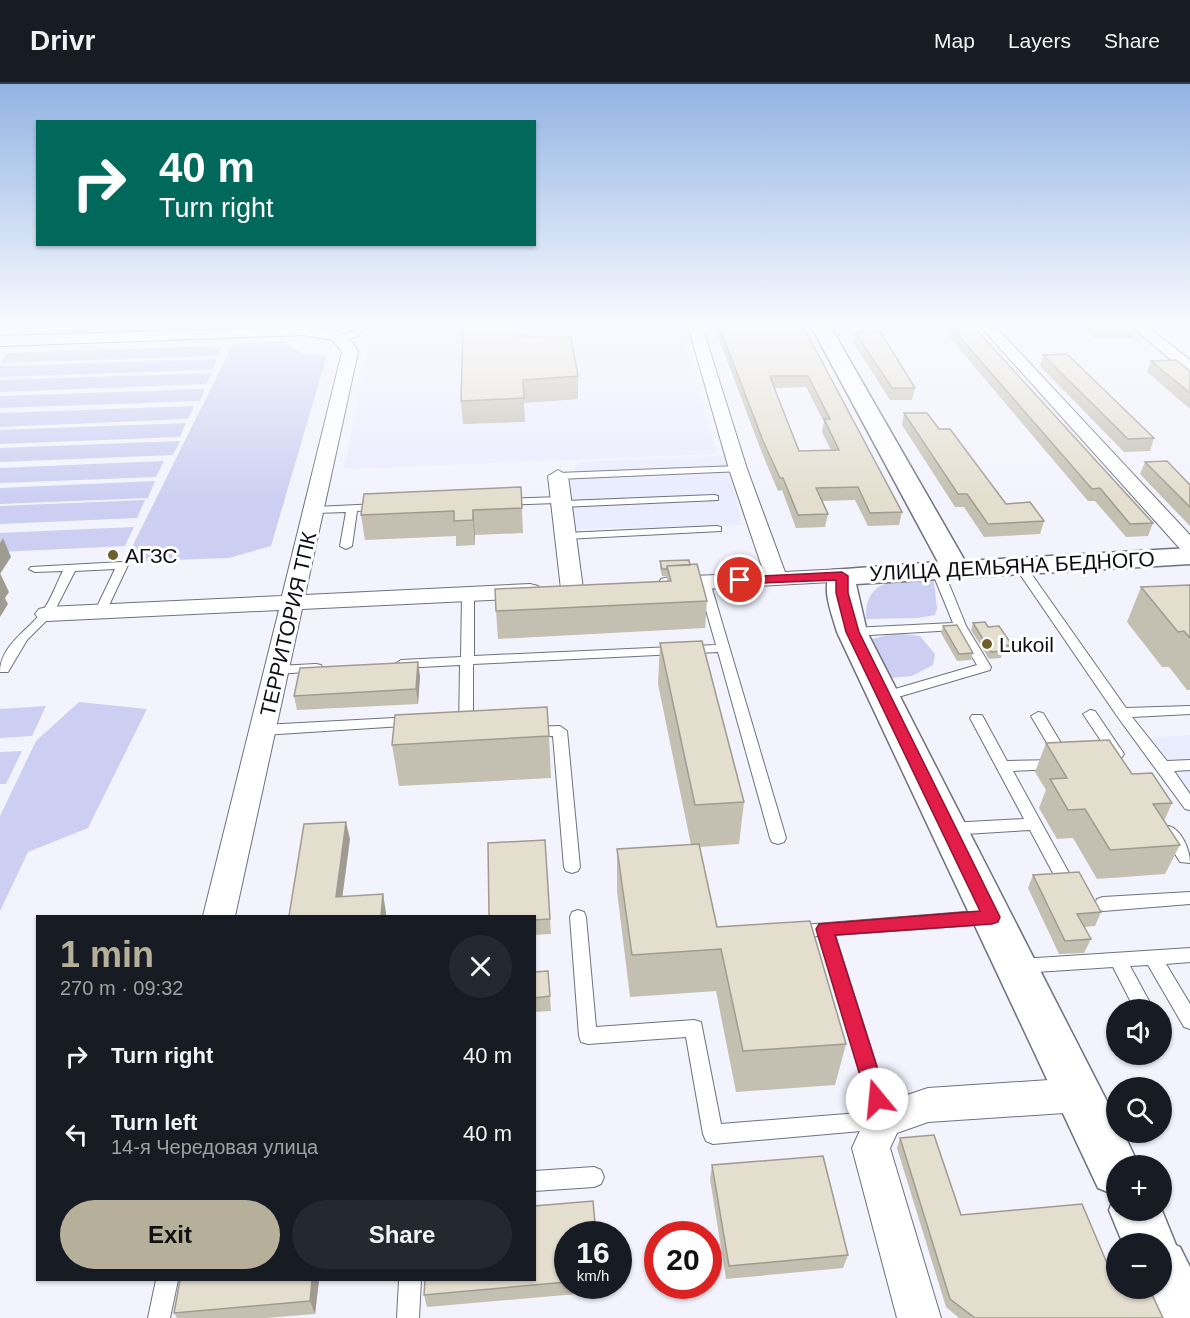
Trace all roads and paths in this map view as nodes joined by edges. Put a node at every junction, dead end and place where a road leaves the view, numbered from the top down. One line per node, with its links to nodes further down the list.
1 (343, 384): 12 (street, ТЕРРИТОРИЯ ТПК)
2 (712, 384): 5 (street)
3 (850, 384): 20 (main road)
4 (1040, 384): 16 (street)
5 (738, 469): 6 (lane); 23 (street)
6 (558, 476): 8 (street)
7 (714, 498): 8 (lane)
8 (561, 502): 9 (lane); 14 (street)
9 (493, 503)
10 (394, 507): 11 (lane)
11 (352, 508): 12 (lane); 15 (lane)
12 (315, 510): 27 (street, ТЕРРИТОРИЯ ТПК)
13 (717, 529): 14 (lane)
14 (565, 536): 26 (street)
15 (346, 546)
16 (1190, 548)
17 (1190, 555): 18 (main road, УЛИЦА ДЕМЬЯНА БЕДНОГО)
18 (1019, 564): 20 (main road, УЛИЦА ДЕМЬЯНА БЕДНОГО); 40 (lane)
19 (71, 567): 21 (lane); 28 (lane); 29 (lane)
20 (946, 568): 22 (main road, УЛИЦА ДЕМЬЯНА БЕДНОГО); 30 (lane)
21 (34, 569)
22 (842, 576): 23 (street, УЛИЦА ДЕМЬЯНА БЕДНОГО); 31 (main road)
23 (777, 579): 24 (street, УЛИЦА ДЕМЬЯНА БЕДНОГО)
24 (704, 582): 25 (street, УЛИЦА ДЕМЬЯНА БЕДНОГО); 32 (lane)
25 (649, 585)
26 (468, 594): 27 (street); 33 (lane)
27 (294, 603): 28 (street); 37 (street, ТЕРРИТОРИЯ ТПК)
28 (100, 613): 29 (street)
29 (47, 614): 36 (lane)
30 (960, 626): 31 (lane); 38 (lane)
31 (852, 632): 38 (main road)
32 (723, 648): 33 (lane); 56 (lane)
33 (467, 661): 34 (lane); 47 (lane)
34 (384, 665)
35 (325, 668): 37 (lane)
36 (3, 669)
37 (277, 670): 45 (street, ТЕРРИТОРИЯ ТПК)
38 (883, 697): 55 (main road)
39 (1190, 710): 40 (lane)
40 (1122, 713): 51 (lane)
41 (1090, 714): 48 (lane)
42 (1038, 717): 50 (lane)
43 (977, 718): 50 (lane)
44 (430, 721): 45 (lane)
45 (263, 730): 62 (street, ТЕРРИТОРИЯ ТПК)
46 (513, 733): 58 (lane)
47 (478, 735)
48 (1099, 761)
49 (1190, 765): 51 (lane)
50 (1003, 766): 54 (lane)
51 (1163, 766): 52 (lane)
52 (1190, 804)
53 (1160, 819): 57 (lane)
54 (1034, 824): 55 (lane); 59 (lane)
55 (948, 829): 64 (main road)
56 (778, 838)
57 (1186, 858)
58 (572, 867)
59 (1061, 873)
60 (1190, 898): 61 (lane)
61 (1103, 904)
62 (219, 915)
63 (578, 917): 74 (lane)
64 (992, 917): 65 (lane); 70 (main road)
65 (825, 929): 66 (lane); 74 (lane)
66 (778, 932)
67 (1153, 957): 68 (lane); 69 (lane); 72 (lane)
68 (1189, 957)
69 (1118, 960): 70 (lane); 71 (lane)
70 (1016, 967): 73 (main road)
71 (1139, 999)
72 (1190, 1021)
73 (1080, 1095): 74 (street); 75 (main road)
74 (884, 1120): 83 (street)
75 (1108, 1155)
76 (594, 1177): 77 (lane)
77 (536, 1181)
78 (167, 1281): 81 (lane)
79 (410, 1281): 82 (lane)
80 (1172, 1289): 84 (main road)
81 (159, 1318)
82 (408, 1318)
83 (919, 1318)
84 (1186, 1318)

